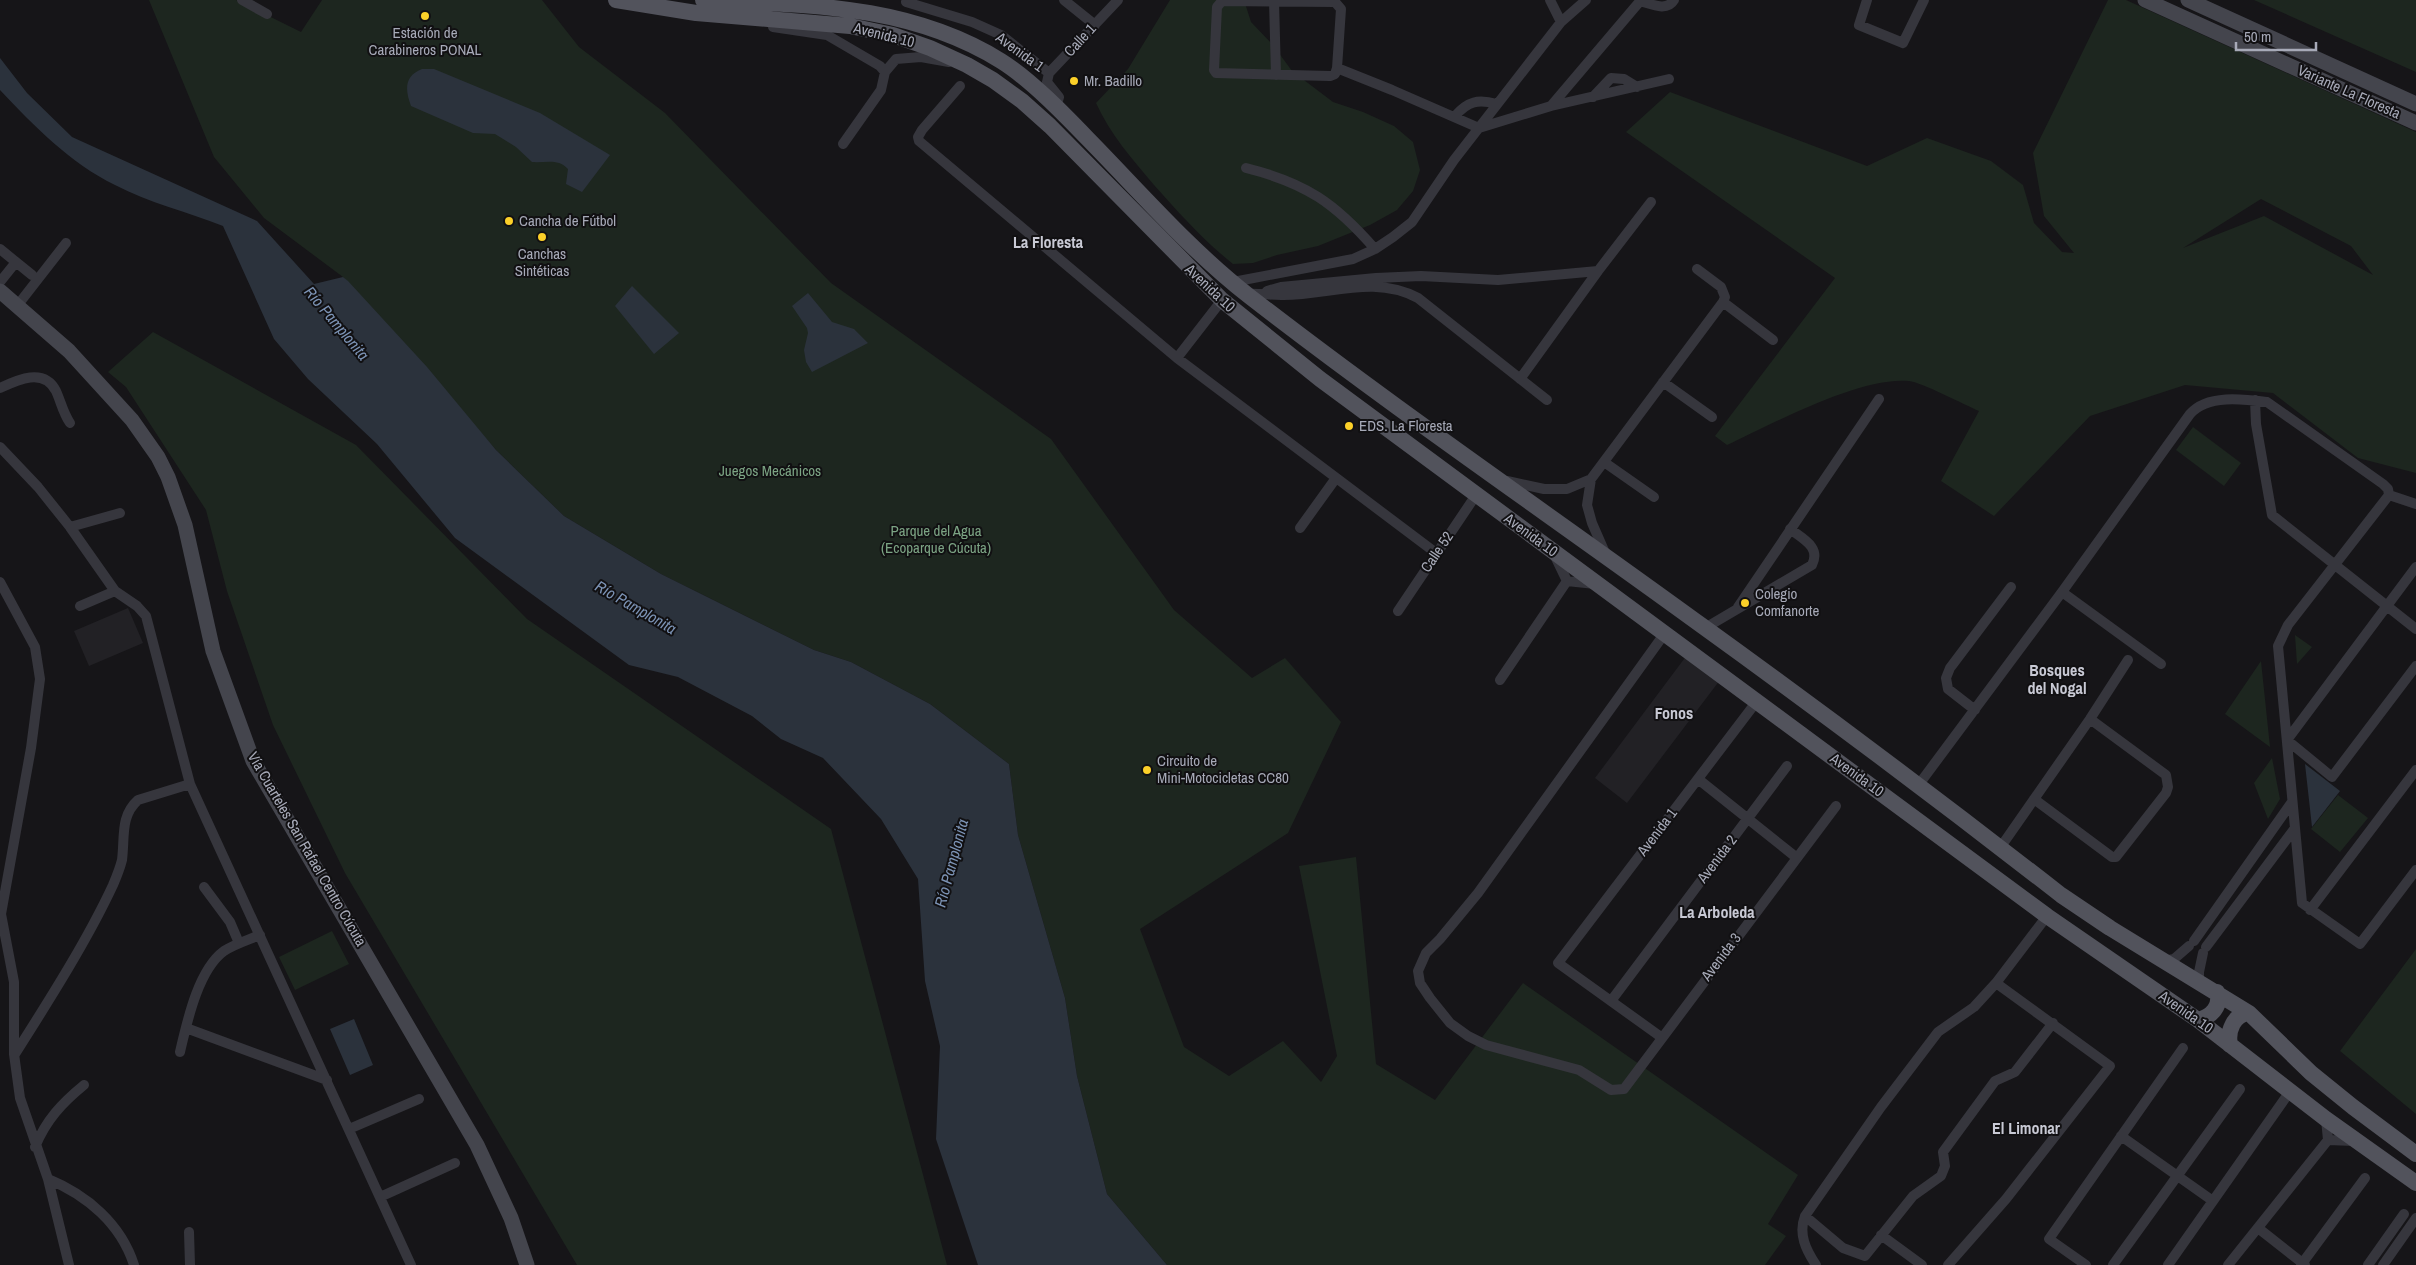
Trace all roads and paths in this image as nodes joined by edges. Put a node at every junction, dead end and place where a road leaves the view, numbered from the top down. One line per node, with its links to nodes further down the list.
1 (616, 0): 17 (main road, Avenida 10)
2 (703, 0): 30 (main road, Avenida 10)
3 (1064, 0): 19 (street)
4 (1118, 0): 19 (street, Calle 1)
5 (1550, 0): 18 (street)
6 (1586, 0): 18 (street)
7 (1641, 0): 8 (street); 29 (street)
8 (1674, 0)
9 (1866, 0): 10 (street)
10 (1924, 0)
11 (2145, 0): 32 (main road, Variante La Floresta)
12 (2188, 0): 28 (main road, Variante La Floresta)
13 (247, 1): 16 (street)
14 (1274, 1): 21 (street); 24 (street); 24 (street)
15 (906, 2): 23 (street, Avenida 1)
16 (267, 14)
17 (755, 17): 20 (main road, Avenida 10); 22 (street)
18 (1561, 22): 27 (street)
19 (1095, 25): 23 (street, Calle 1)
20 (967, 65): 22 (street); 50 (main road, Avenida 10)
21 (1337, 68): 24 (street); 31 (street)
22 (885, 72): 34 (street)
23 (1049, 73): 30 (street)
24 (1276, 75)
25 (1669, 79): 29 (street)
26 (960, 86): 55 (street)
27 (1496, 104): 31 (street); 33 (street)
28 (2416, 104)
29 (1551, 106): 33 (street)
30 (1056, 107): 45 (main road, Avenida 10)
31 (1455, 116): 33 (street)
32 (2416, 123)
33 (1479, 128): 38 (street)
34 (843, 144)
35 (1246, 168): 38 (street)
36 (1651, 202): 42 (street)
37 (66, 243): 52 (street)
38 (1375, 249): 45 (street)
39 (0, 250): 40 (street)
40 (16, 262): 43 (street); 44 (street)
41 (1697, 269): 51 (street)
42 (1598, 271): 47 (street); 56 (street)
43 (32, 275)
44 (0, 282)
45 (1233, 282): 48 (main road, Avenida 10)
46 (0, 292): 52 (main road, Vía Cuarteles San Rafael Centro Cúcuta)
47 (1264, 292): 48 (street); 49 (street)
48 (1246, 294): 53 (main road, Avenida 10)
49 (1281, 295): 53 (street); 56 (street)
50 (1222, 300): 55 (street); 69 (main road, Avenida 10)
51 (1723, 302): 54 (street); 57 (street)
52 (17, 306): 168 (main road, Vía Cuarteles San Rafael Centro Cúcuta)
53 (1277, 317): 67 (main road, Avenida 10)
54 (1773, 340)
55 (1178, 358): 66 (street)
56 (1520, 379): 60 (street)
57 (1663, 382): 62 (street); 65 (street)
58 (0, 388): 63 (street)
59 (1879, 399): 77 (street)
60 (1547, 400)
61 (2255, 400): 70 (street); 83 (street); 90 (street)
62 (1712, 417)
63 (70, 423)
64 (0, 447): 75 (street)
65 (1604, 462): 68 (street); 71 (street)
66 (1336, 478): 76 (street); 80 (street)
67 (1498, 479): 68 (street); 74 (main road, Avenida 10)
68 (1591, 479): 81 (street)
69 (1476, 495): 79 (main road, Avenida 10); 80 (street, Calle 52)
70 (2389, 496): 72 (street); 83 (street)
71 (1654, 497)
72 (2416, 504)
73 (120, 513): 75 (street)
74 (1558, 522): 78 (main road, Avenida 10); 79 (main road)
75 (70, 527): 89 (street)
76 (1300, 528)
77 (1790, 529): 93 (street); 93 (street)
78 (1584, 541): 81 (main road, Avenida 10); 82 (main road)
79 (1547, 547): 82 (main road, Avenida 10); 85 (street)
80 (1436, 553): 94 (street, Calle 52)
81 (1607, 557): 95 (main road, Avenida 10)
82 (1570, 564): 87 (main road, Avenida 10)
83 (2336, 564): 91 (street); 105 (street)
84 (2416, 567): 91 (street)
85 (1567, 581): 87 (street); 101 (street)
86 (0, 582): 137 (street)
87 (1600, 585): 97 (main road, Avenida 10)
88 (2011, 587): 103 (street)
89 (115, 591): 92 (street); 109 (street)
90 (2062, 592): 99 (street); 103 (street)
91 (2388, 605): 96 (street); 105 (street)
92 (80, 606)
93 (1738, 607): 95 (street)
94 (1398, 611)
95 (1705, 628): 110 (main road, Avenida 10)
96 (2416, 629)
97 (1665, 633): 102 (main road, Avenida 10); 133 (street, Avenida 3)
98 (2128, 660): 104 (street)
99 (2161, 664)
100 (2416, 666): 105 (street)
101 (1500, 680)
102 (1757, 701): 108 (street, Avenida 1); 121 (main road, Avenida 10)
103 (1975, 710): 110 (street)
104 (2090, 719): 111 (street); 111 (street)
105 (2287, 740): 112 (street)
106 (1787, 766): 114 (street, Avenida 2)
107 (2416, 770): 120 (street)
108 (1698, 779): 114 (street); 128 (street, Avenida 1)
109 (190, 784): 122 (street); 137 (street)
110 (1917, 786): 116 (main road, Avenida 10)
111 (2034, 799): 116 (street)
112 (2292, 802): 115 (street); 124 (street)
113 (1836, 806): 117 (street, Avenida 3)
114 (1747, 819): 117 (street); 128 (street, Avenida 2)
115 (2295, 828): 120 (street); 125 (street)
116 (2000, 848): 124 (main road, Avenida 10)
117 (1797, 858): 133 (street, Avenida 3)
118 (2416, 870): 120 (street)
119 (204, 887): 123 (street)
120 (2310, 910)
121 (2047, 916): 126 (street); 130 (main road, Avenida 10)
122 (260, 935): 123 (street); 138 (street)
123 (239, 944): 132 (street)
124 (2164, 961): 125 (main road, Avenida 10)
125 (2199, 982): 127 (main road, Avenida 10)
126 (1996, 983): 131 (street); 158 (street)
127 (2217, 992): 129 (main road, Avenida 10); 130 (main road)
128 (1611, 1001): 133 (street)
129 (2249, 1013): 134 (main road); 149 (main road, Avenida 10)
130 (2198, 1020): 134 (main road, Avenida 10)
131 (2052, 1023): 162 (street); 171 (street)
132 (186, 1028): 136 (street); 138 (street)
133 (1661, 1037)
134 (2230, 1045): 141 (main road, Avenida 10)
135 (2183, 1048): 145 (street)
136 (180, 1052)
137 (14, 1054): 148 (street)
138 (327, 1080): 144 (street)
139 (84, 1085): 148 (street)
140 (2240, 1089): 151 (street)
141 (2291, 1090): 143 (main road, Avenida 10); 156 (street)
142 (419, 1098): 144 (street)
143 (2326, 1119): 146 (street); 147 (main road, Avenida 10)
144 (349, 1129): 155 (street)
145 (2121, 1136): 151 (street); 172 (street)
146 (2328, 1140): 147 (street); 160 (street)
147 (2357, 1141): 154 (main road, Avenida 10)
148 (35, 1147): 153 (street)
149 (2416, 1154)
150 (455, 1163): 155 (street)
151 (2178, 1175): 156 (street); 173 (street)
152 (2365, 1178): 163 (street)
153 (48, 1179): 164 (street); 165 (street)
154 (2416, 1183)
155 (380, 1197): 167 (street)
156 (2213, 1201): 174 (street)
157 (2404, 1214): 176 (street)
158 (1805, 1216): 162 (street); 169 (street)
159 (2416, 1218): 177 (street)
160 (2258, 1228): 163 (street); 175 (street)
161 (189, 1232): 166 (street)
162 (1881, 1235): 170 (street)
163 (2303, 1264)
164 (69, 1265)
165 (134, 1265)
166 (190, 1265)
167 (411, 1265)
168 (527, 1265)
169 (1816, 1265)
170 (1922, 1265)
171 (1948, 1265)
172 (2086, 1265)
173 (2113, 1265)
174 (2168, 1265)
175 (2228, 1265)
176 (2368, 1265)
177 (2383, 1265)

